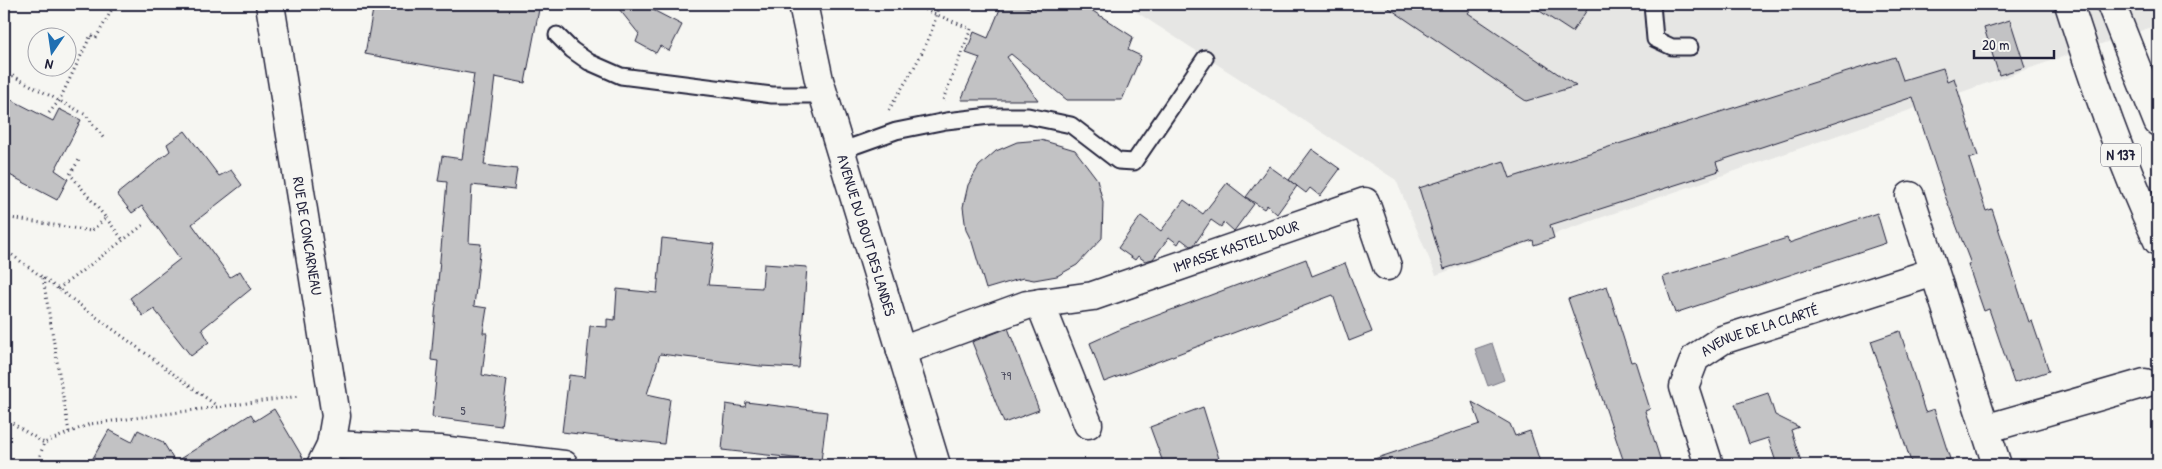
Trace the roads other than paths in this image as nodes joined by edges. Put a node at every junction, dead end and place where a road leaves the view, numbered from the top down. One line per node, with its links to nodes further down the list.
1 (270, 4): 21 (main road, RUE DE CONCARNEAU)
2 (803, 4): 9 (main road, AVENUE DU BOUT DES LANDES)
3 (1652, 4): 7 (lane)
4 (2069, 4): 13 (main road, N 137)
5 (2111, 4): 10 (main road)
6 (557, 35): 9 (lane)
7 (1690, 47)
8 (1206, 58): 11 (lane)
9 (824, 95): 11 (main road, AVENUE DU BOUT DES LANDES)
10 (2158, 122)
11 (840, 151): 17 (main road, AVENUE DU BOUT DES LANDES)
12 (1910, 196): 15 (main road)
13 (2158, 240)
14 (1387, 266): 16 (main road, IMPASSE KASTELL DOUR)
15 (1934, 272): 20 (main road); 24 (main road, AVENUE DE LA CLARTÉ)
16 (1040, 303): 17 (main road, IMPASSE KASTELL DOUR); 19 (main road)
17 (901, 350): 23 (main road, AVENUE DU BOUT DES LANDES)
18 (2145, 382): 20 (main road)
19 (1088, 424)
20 (1985, 429): 25 (main road)
21 (326, 455): 22 (main road)
22 (564, 465)
23 (936, 465)
24 (1709, 465)
25 (1997, 465)

